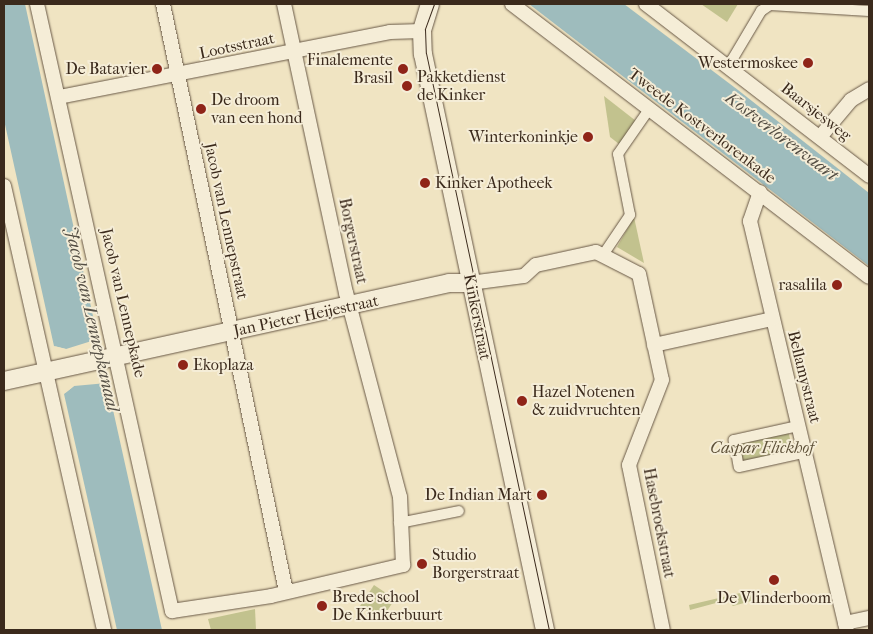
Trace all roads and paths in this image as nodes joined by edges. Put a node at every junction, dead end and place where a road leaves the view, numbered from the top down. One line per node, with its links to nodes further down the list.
1 (37, 4): 13 (street, Jacob van Lennepkade)
2 (163, 4): 11 (street, Jacob van Lennepstraat)
3 (284, 4): 9 (street, Borgerstraat)
4 (430, 4): 8 (street, Kinkerstraat)
5 (512, 4): 14 (street, Tweede Kostverlorenkade)
6 (646, 4): 10 (street, Baarsjesweg)
7 (869, 11): 10 (street)
8 (422, 31): 9 (street, Lootsstraat); 21 (street, Kinkerstraat)
9 (295, 52): 11 (street, Lootsstraat); 22 (street, Borgerstraat)
10 (728, 65): 15 (street, Baarsjesweg)
11 (178, 76): 13 (street, Lootsstraat); 24 (street, Jacob van Lennepstraat)
12 (869, 90): 15 (street)
13 (58, 98): 26 (street, Jacob van Lennepkade)
14 (650, 108): 18 (street, Tweede Kostverlorenkade); 19 (street)
15 (820, 138): 16 (street, Baarsjesweg)
16 (869, 176)
17 (4, 186): 27 (street)
18 (760, 192): 20 (street, Tweede Kostverlorenkade); 23 (street, Bellamystraat)
19 (605, 252): 21 (street, Jan Pieter Heijestraat); 25 (street, Hasebroekstraat)
20 (869, 277)
21 (470, 283): 22 (street, Jan Pieter Heijestraat); 37 (street, Kinkerstraat)
22 (352, 307): 24 (street, Jan Pieter Heijestraat); 32 (street, Borgerstraat)
23 (772, 318): 25 (street); 29 (street, Bellamystraat)
24 (231, 333): 26 (street, Jan Pieter Heijestraat); 33 (street, Jacob van Lennepstraat)
25 (654, 345): 38 (street, Hasebroekstraat)
26 (110, 359): 27 (street, Jan Pieter Heijestraat); 33 (street, Jacob van Lennepkade)
27 (52, 370): 28 (street, Jan Pieter Heijestraat); 36 (street)
28 (4, 381)
29 (798, 426): 30 (street, Bellamystraat); 30 (street)
30 (804, 453): 35 (street, Bellamystraat)
31 (459, 511): 32 (street)
32 (399, 523): 33 (street, Borgerstraat)
33 (286, 591)
34 (869, 618): 35 (street)
35 (846, 626)
36 (104, 630)
37 (545, 630)
38 (663, 630)

